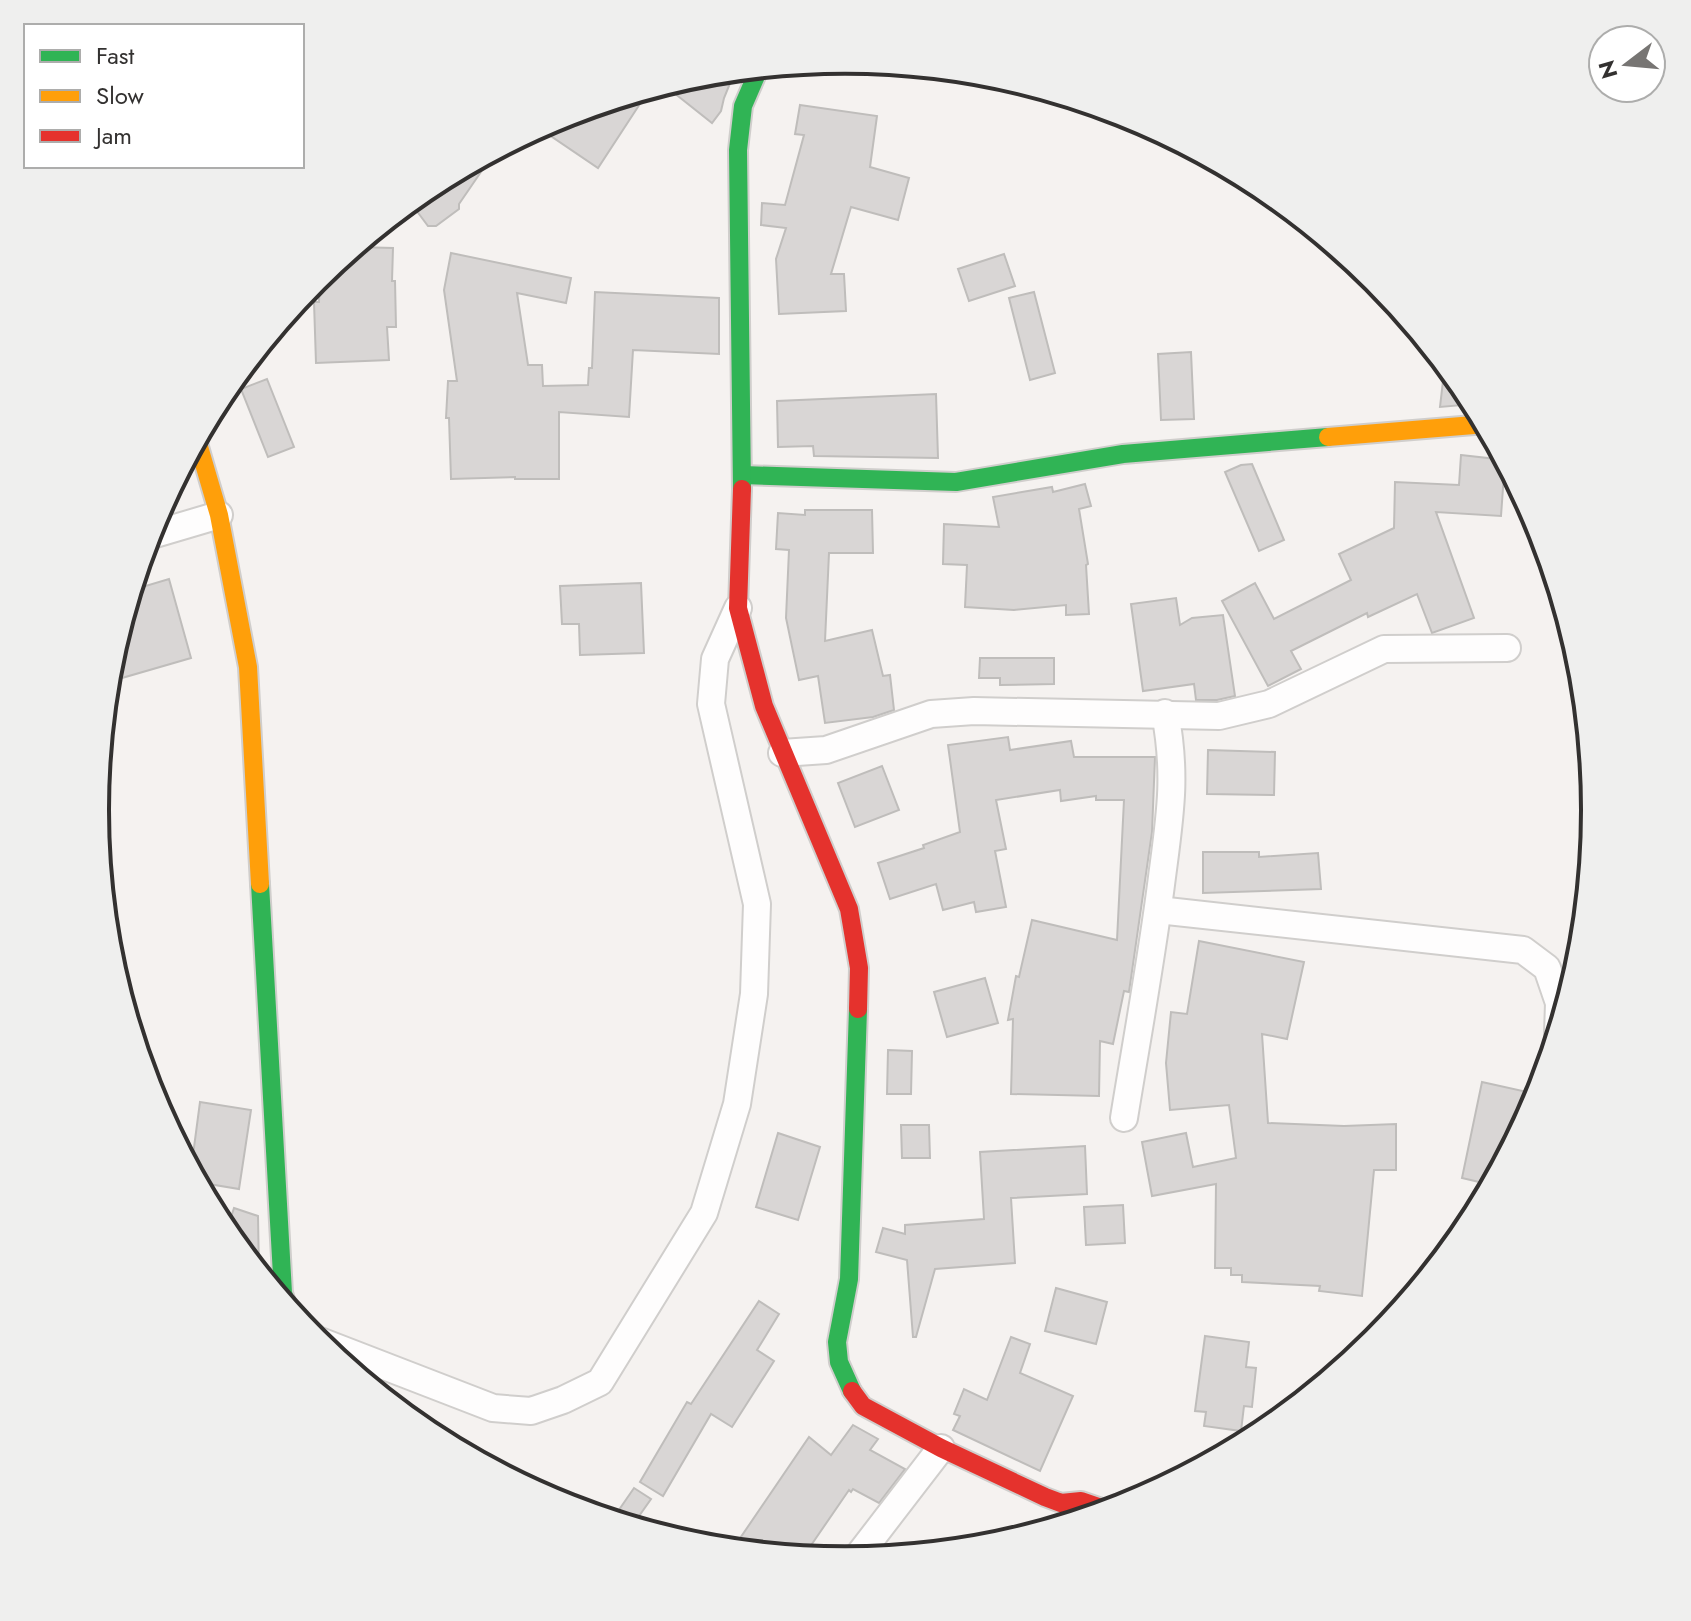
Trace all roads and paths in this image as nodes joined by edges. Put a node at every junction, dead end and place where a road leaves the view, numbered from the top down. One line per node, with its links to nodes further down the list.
1 (754, 80): 4 (street)
2 (1473, 425): 4 (street)
3 (201, 455): 5 (street)
4 (743, 475): 7 (street)
5 (219, 515): 6 (street); 14 (street)
6 (164, 531)
7 (738, 608): 10 (street); 15 (street)
8 (1507, 648): 9 (street)
9 (1165, 713): 10 (street); 11 (street)
10 (782, 753): 16 (street)
11 (1158, 910): 12 (street); 13 (street)
12 (1558, 999)
13 (1124, 1118)
14 (284, 1286)
15 (347, 1351)
16 (941, 1448): 17 (street); 18 (street)
17 (1091, 1505)
18 (866, 1546)

